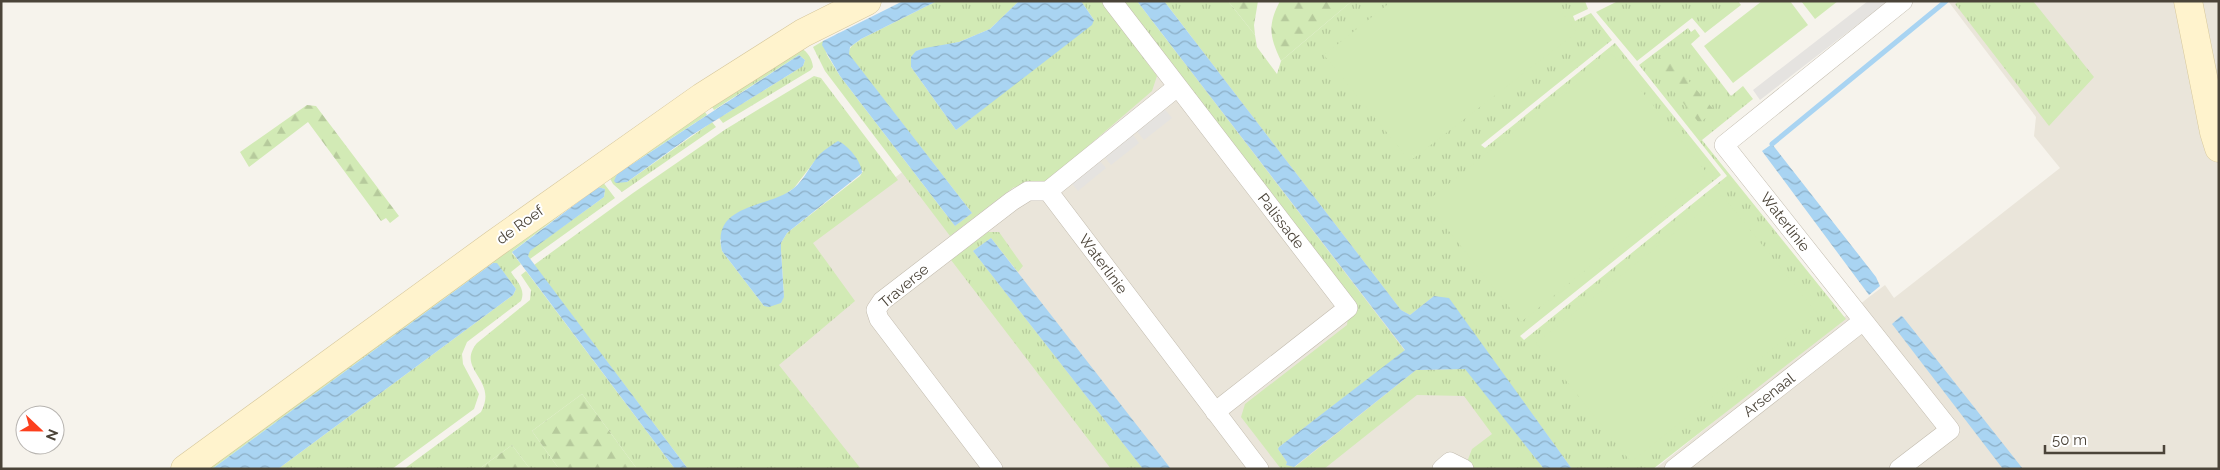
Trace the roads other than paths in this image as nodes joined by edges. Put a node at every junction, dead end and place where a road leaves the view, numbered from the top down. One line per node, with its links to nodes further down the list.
1 (867, 1): 10 (street, de Roef)
2 (1112, 1): 5 (street, Palissade)
3 (1903, 1): 8 (street, Waterlinie)
4 (2188, 1): 6 (street)
5 (1178, 87): 7 (street); 9 (street, Palissade)
6 (2219, 148)
7 (1048, 191): 9 (street, Waterlinie); 11 (street, Traverse)
8 (1863, 321): 15 (street, Arsenaal); 16 (street, Waterlinie)
9 (1215, 412): 12 (street, Waterlinie)
10 (185, 469)
11 (993, 469)
12 (1259, 469)
13 (1442, 469): 14 (street)
14 (1464, 469)
15 (1674, 469)
16 (1899, 469)

